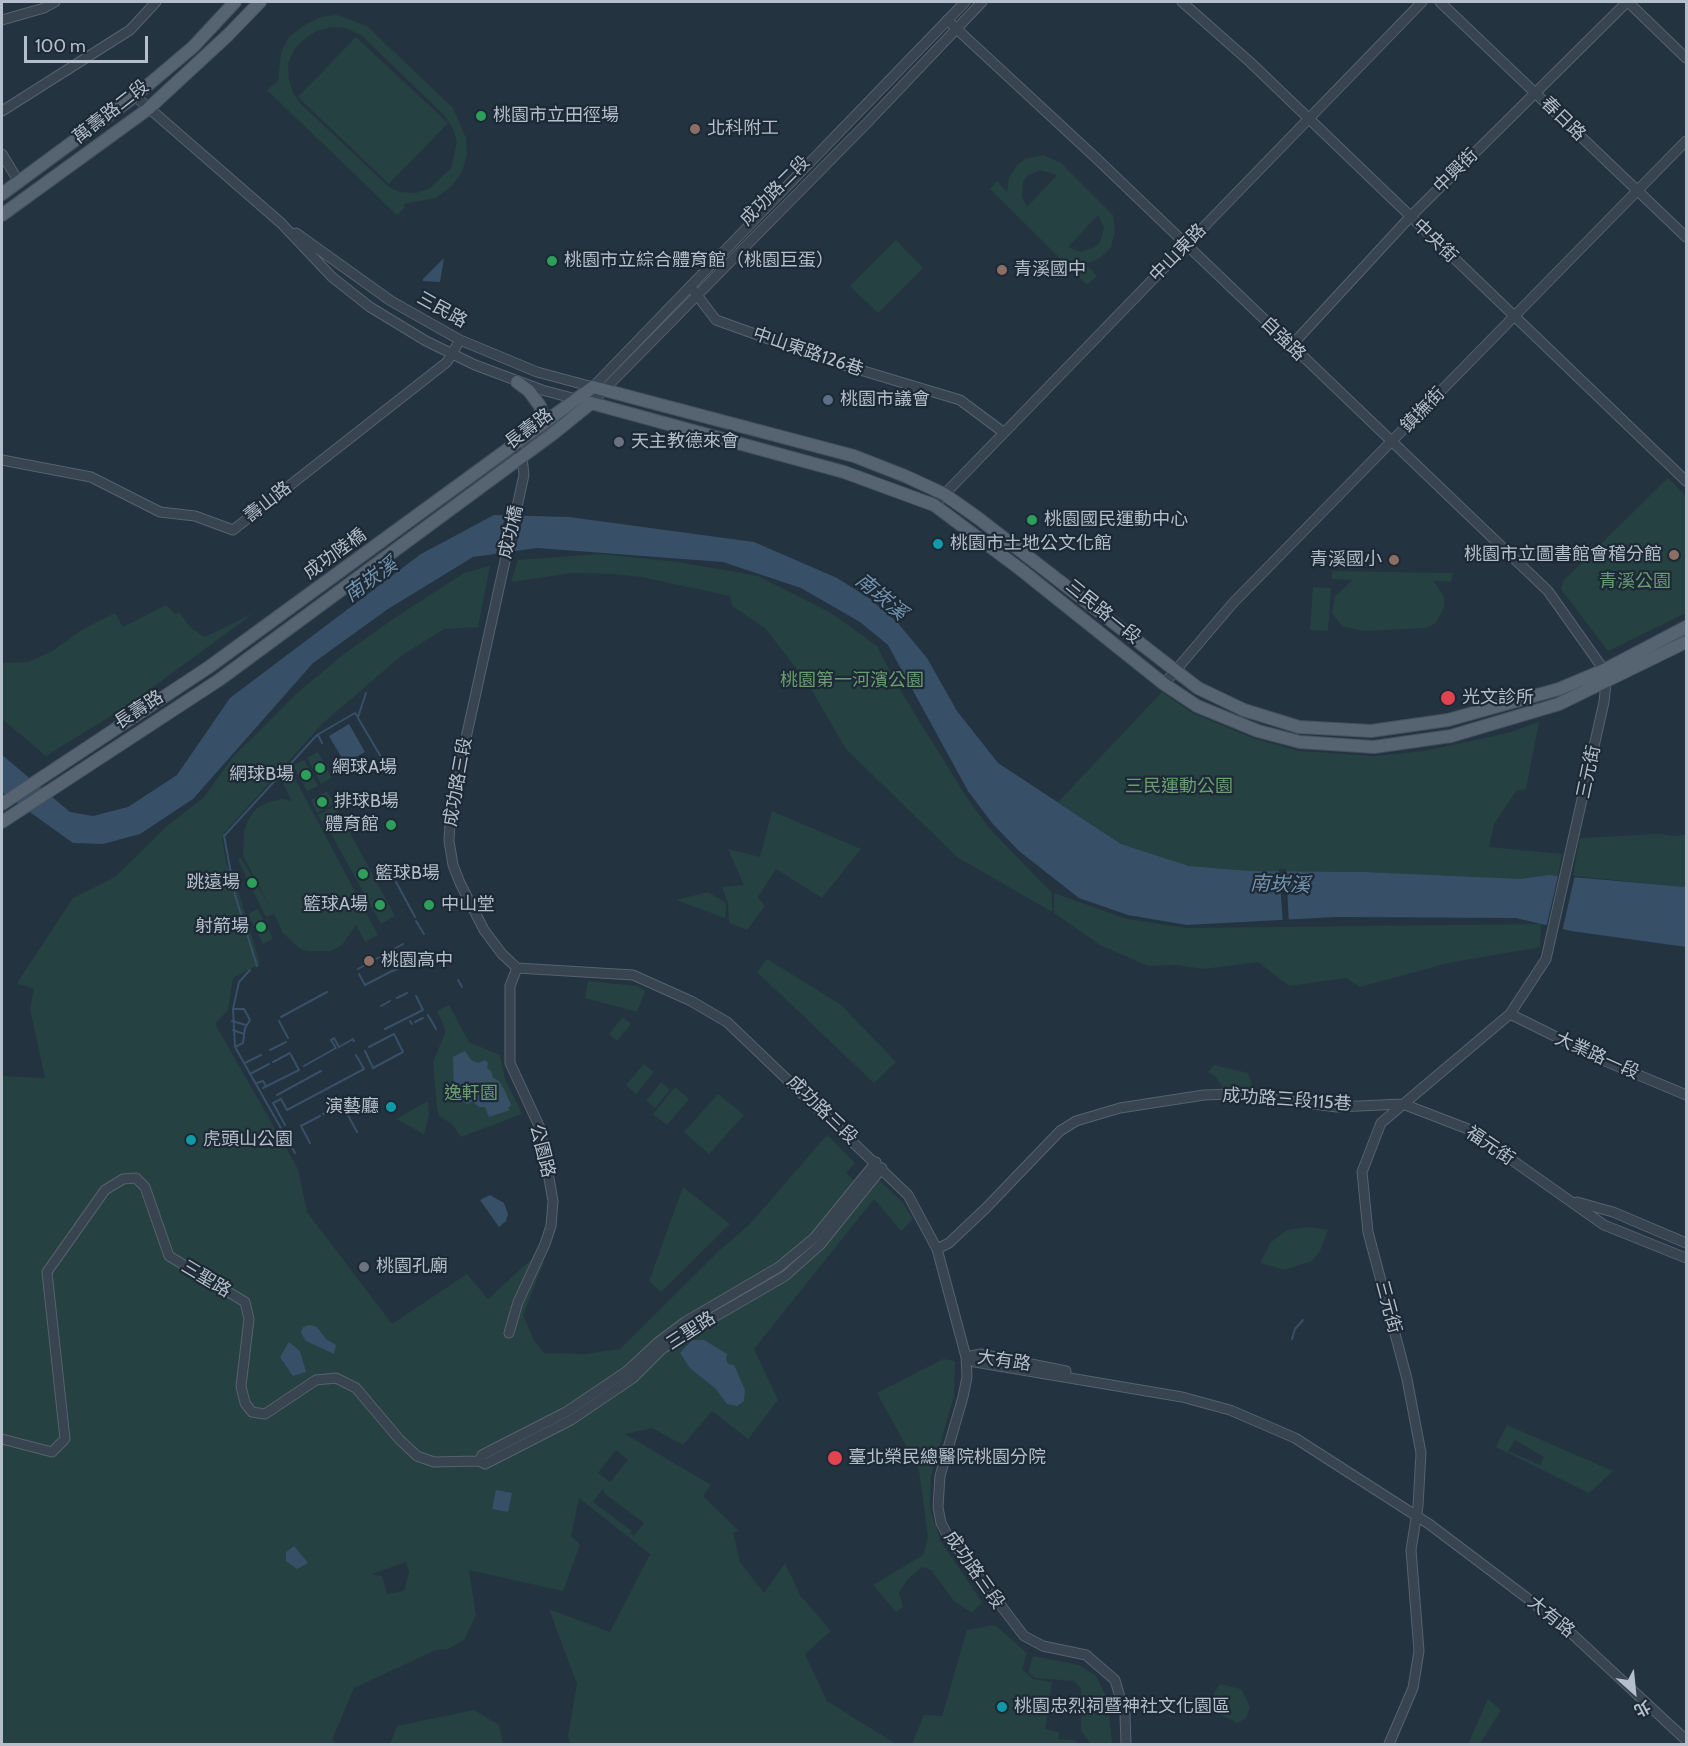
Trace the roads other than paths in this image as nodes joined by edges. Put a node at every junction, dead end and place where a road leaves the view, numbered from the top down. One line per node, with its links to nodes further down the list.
1 (55, 2): 11 (street)
2 (156, 2): 21 (street)
3 (235, 2): 18 (main road, 萬壽路二段)
4 (260, 2): 20 (main road, 萬壽路二段)
5 (965, 2): 12 (street, 成功路二段)
6 (982, 2): 13 (street, 成功路二段)
7 (1182, 2): 23 (street, 中央街)
8 (1422, 2): 23 (street, 中山東路)
9 (1440, 2): 17 (street, 春日路)
10 (1628, 2): 14 (street); 17 (street, 中興街)
11 (2, 20)
12 (947, 20): 13 (street, 自強路); 15 (street, 成功路二段)
13 (957, 28): 16 (street, 成功路二段); 33 (street, 自強路)
14 (1686, 58)
15 (903, 67): 16 (street); 19 (street, 成功路二段)
16 (913, 75): 22 (street, 成功路二段)
17 (1535, 93): 27 (street, 春日路); 30 (street, 中興街)
18 (135, 96): 20 (street, 三民路); 26 (main road, 萬壽路二段)
19 (870, 103): 22 (street); 34 (street, 成功路二段)
20 (148, 109): 29 (main road, 萬壽路二段); 31 (street, 三民路)
21 (2, 111)
22 (879, 111): 35 (street, 成功路二段)
23 (1306, 119): 30 (street, 中央街); 33 (street, 中山東路)
24 (1686, 141): 27 (street, 鎮撫街)
25 (2, 154): 26 (street)
26 (19, 182): 28 (main road, 萬壽路二段)
27 (1639, 190): 32 (street, 春日路); 36 (street, 鎮撫街)
28 (2, 194)
29 (2, 215)
30 (1410, 217): 36 (street, 中央街); 39 (street, 中興街)
31 (281, 224): 38 (street, 三民路); 40 (street, 三民路)
32 (1686, 237)
33 (1186, 246): 39 (street, 自強路); 47 (street, 中山東路)
34 (690, 285): 35 (street, 中山東路126巷); 37 (street, 成功路二段)
35 (696, 294): 37 (street, 成功路二段); 47 (street, 中山東路126巷)
36 (1515, 316): 48 (street, 鎮撫街); 54 (street, 中央街)
37 (663, 321): 42 (street, 成功路二段)
38 (460, 340): 40 (street, 壽山路); 42 (street, 三民路)
39 (1291, 346): 48 (street, 自強路)
40 (452, 355): 41 (street, 三民路); 52 (street, 壽山路)
41 (517, 382): 43 (street, 三民路); 45 (main road)
42 (598, 389): 43 (main road, 成功路二段); 44 (street, 成功路二段); 46 (main road, 三民路一段)
43 (578, 400): 44 (street, 三民路); 45 (main road, 長壽路)
44 (591, 403): 50 (main road, 三民路一段); 51 (main road, 長壽路)
45 (538, 427): 49 (main road, 長壽路)
46 (760, 430): 50 (main road); 56 (main road, 三民路一段)
47 (1003, 432): 56 (street, 中山東路)
48 (1392, 442): 62 (street, 自強路); 63 (street, 鎮撫街)
49 (513, 444): 51 (street); 53 (main road, 長壽路)
50 (753, 447): 57 (main road, 三民路一段)
51 (522, 457): 55 (main road, 長壽路); 58 (street, 成功橋)
52 (2, 459)
53 (481, 468): 61 (main road, 成功陸橋)
54 (1686, 481)
55 (488, 482): 64 (main road, 成功陸橋)
56 (944, 494): 57 (street, 中山東路); 63 (main road, 三民路一段)
57 (934, 505): 66 (main road, 三民路一段)
58 (503, 569): 69 (street, 成功路三段)
59 (1686, 627): 62 (main road, 三民路一段)
60 (1686, 642): 65 (main road, 三民路一段)
61 (209, 667): 67 (main road, 長壽路)
62 (1604, 670): 63 (main road, 三民路一段); 65 (street, 三元街)
63 (1176, 672): 66 (street, 鎮撫街)
64 (219, 680): 68 (main road, 長壽路)
65 (1606, 683): 66 (main road, 三民路一段); 70 (street, 三元街)
66 (1164, 684)
67 (2, 804)
68 (2, 822)
69 (517, 968): 73 (street, 成功路三段); 78 (street, 公園路)
70 (1510, 1014): 71 (street, 大業路一段); 72 (street, 三元街)
71 (1686, 1095)
72 (1403, 1104): 74 (street, 福元街); 76 (street, 成功路三段115巷); 81 (street, 三元街)
73 (879, 1165): 76 (street, 成功路三段); 80 (street, 三聖路)
74 (1569, 1201): 75 (street, 福元街); 77 (street, 福元街)
75 (1686, 1243)
76 (938, 1249): 79 (street, 成功路三段)
77 (1686, 1258)
78 (509, 1333)
79 (966, 1357): 81 (street, 大有路); 83 (street, 成功路三段)
80 (2, 1439)
81 (1417, 1516): 82 (street, 大有路); 84 (street, 三元街)
82 (1686, 1740)
83 (1126, 1744)
84 (1389, 1744)

